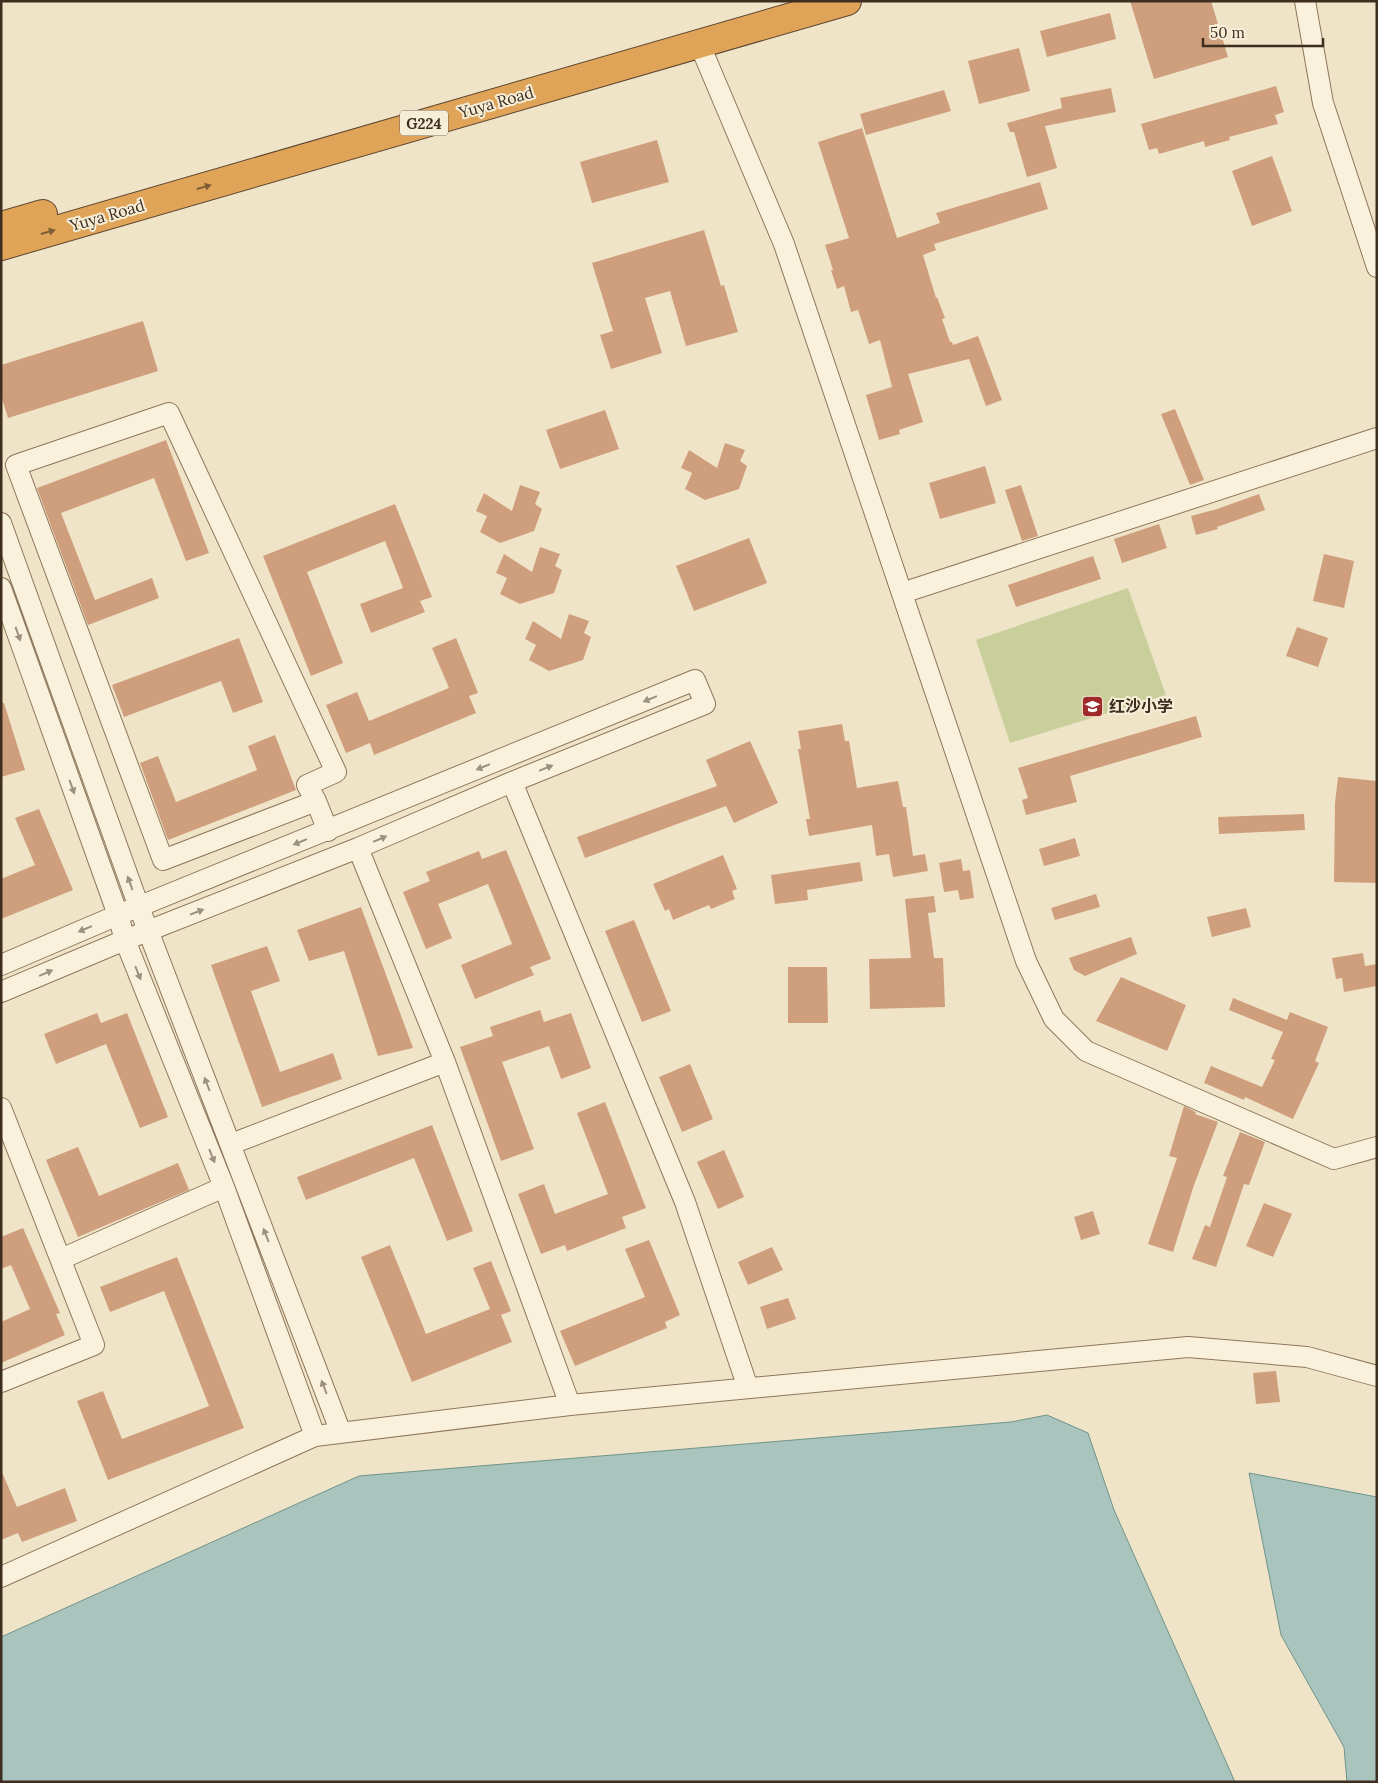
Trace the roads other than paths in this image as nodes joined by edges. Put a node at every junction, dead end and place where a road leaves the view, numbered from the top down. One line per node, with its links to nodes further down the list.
1 (790, 1): 5 (highway, Yuya Road / G224)
2 (848, 1): 4 (highway, Yuya Road / G224)
3 (1305, 1): 6 (street)
4 (699, 43): 7 (highway, Yuya Road / G224, one-way to 4); 12 (street)
5 (1, 226)
6 (1372, 240): 8 (street)
7 (1, 246)
8 (1377, 267)
9 (1377, 438): 12 (street)
10 (1, 523): 17 (street, one-way to 10)
11 (1, 588): 18 (street, one-way to 18)
12 (902, 593): 26 (street)
13 (512, 782): 15 (street, one-way to 15); 16 (street, one-way to 13); 31 (street)
14 (316, 801): 14 (street); 15 (street)
15 (328, 831): 17 (street, one-way to 17)
16 (358, 848): 19 (street, one-way to 16); 23 (street)
17 (139, 907): 18 (street); 19 (street)
18 (118, 915): 20 (street); 21 (street, one-way to 21)
19 (148, 931): 20 (street); 25 (street, one-way to 19)
20 (125, 940): 22 (street, one-way to 20); 27 (street, one-way to 27)
21 (1, 965)
22 (1, 992)
23 (445, 1062): 25 (street); 32 (street)
24 (1, 1108): 28 (street)
25 (231, 1144): 33 (street, one-way to 25)
26 (1377, 1147)
27 (224, 1186): 28 (street); 34 (street)
28 (61, 1259): 30 (street)
29 (1377, 1376): 31 (street)
30 (1, 1382)
31 (748, 1388): 32 (street)
32 (570, 1405): 33 (street)
33 (341, 1432): 34 (street)
34 (315, 1436): 35 (street)
35 (1, 1578)

